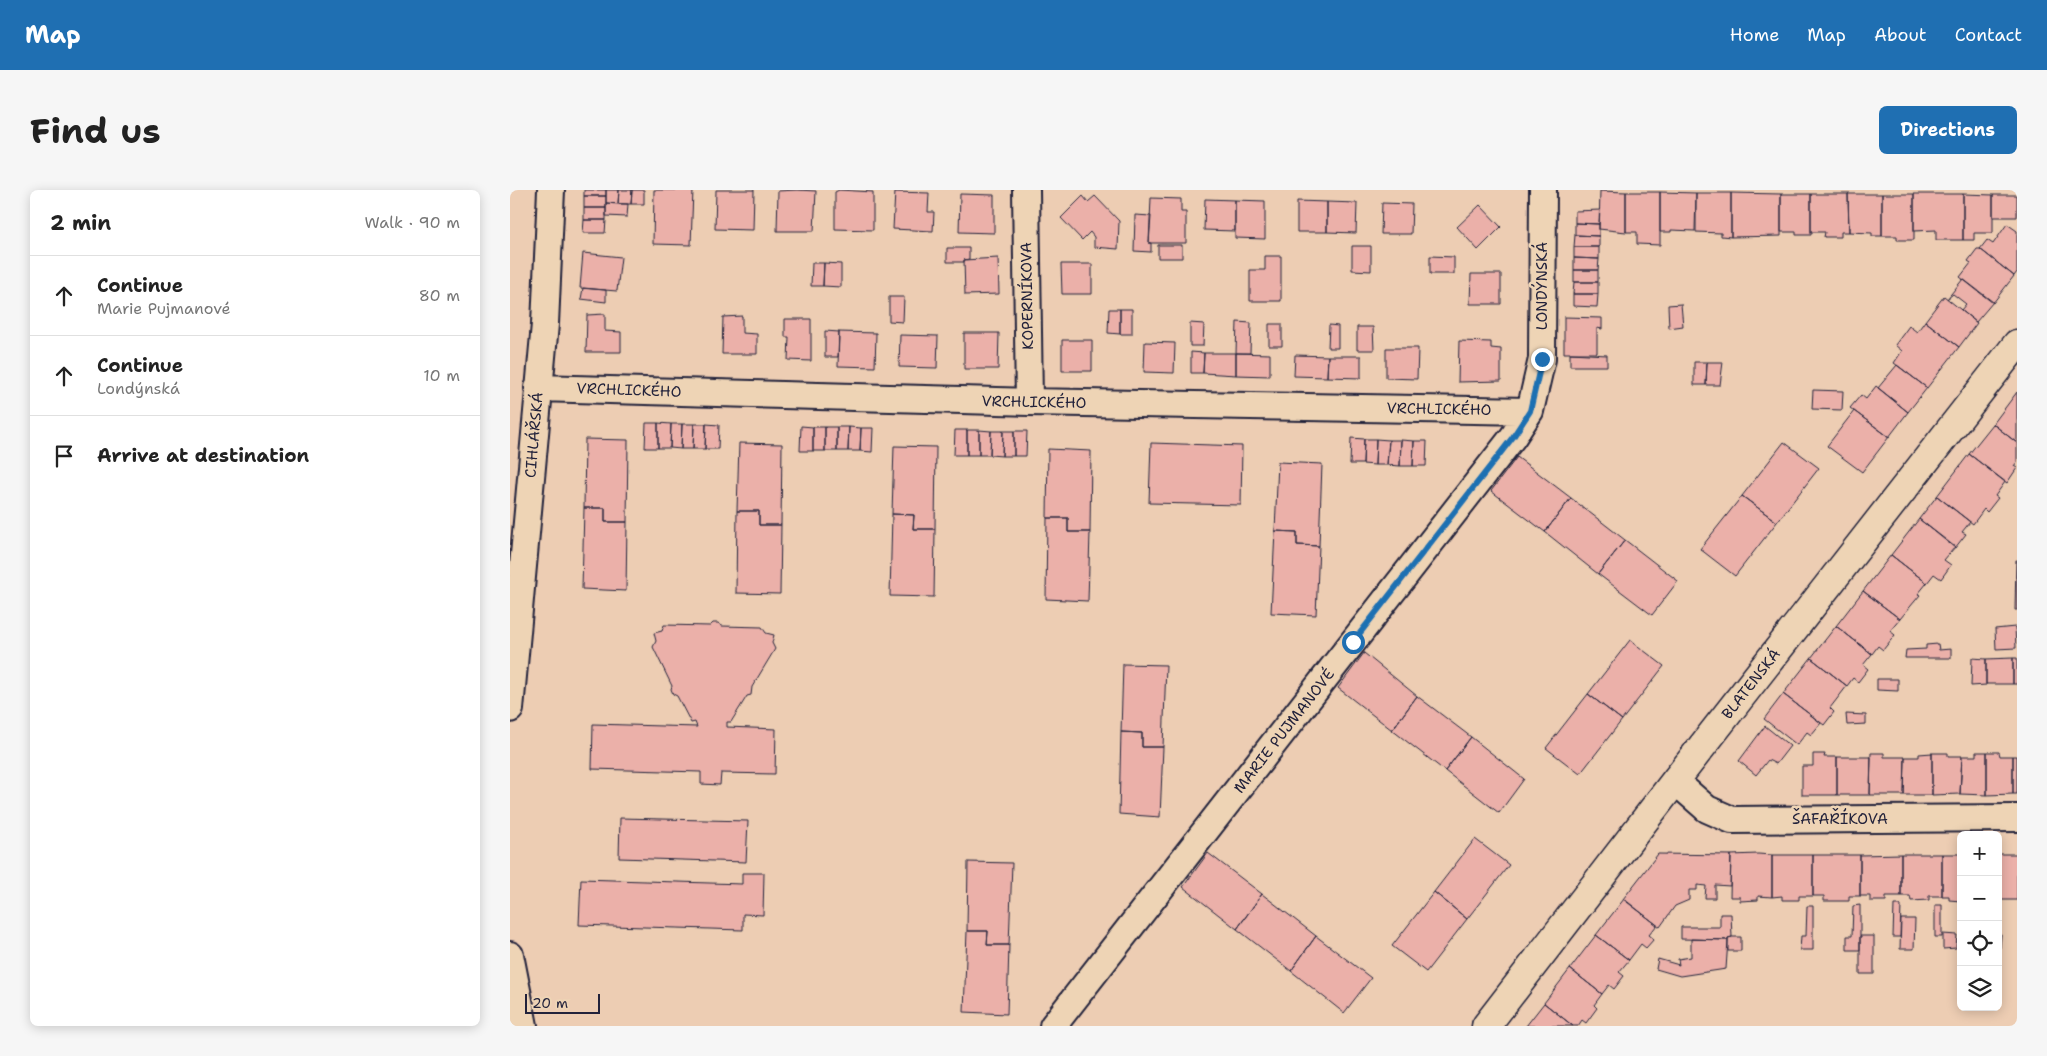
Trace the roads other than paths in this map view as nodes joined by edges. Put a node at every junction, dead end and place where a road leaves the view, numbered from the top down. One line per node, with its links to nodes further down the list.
1 (551, 190): 5 (street, CIHLÁŘSKÁ)
2 (1026, 190): 6 (street, KOPERNÍKOVA)
3 (1543, 190): 7 (street, LONDÝNSKÁ)
4 (2017, 344): 9 (street, BLATENSKÁ)
5 (538, 388): 6 (street, VRCHLICKÉHO); 8 (street, CIHLÁŘSKÁ)
6 (1029, 402): 7 (street, VRCHLICKÉHO)
7 (1530, 411): 13 (street, MARIE PUJMANOVÉ)
8 (510, 709)
9 (1675, 781): 10 (street, ŠAFAŘÍKOVA); 14 (street, BLATENSKÁ)
10 (2017, 818)
11 (510, 955): 12 (street)
12 (524, 1026)
13 (1053, 1026)
14 (1486, 1026)

